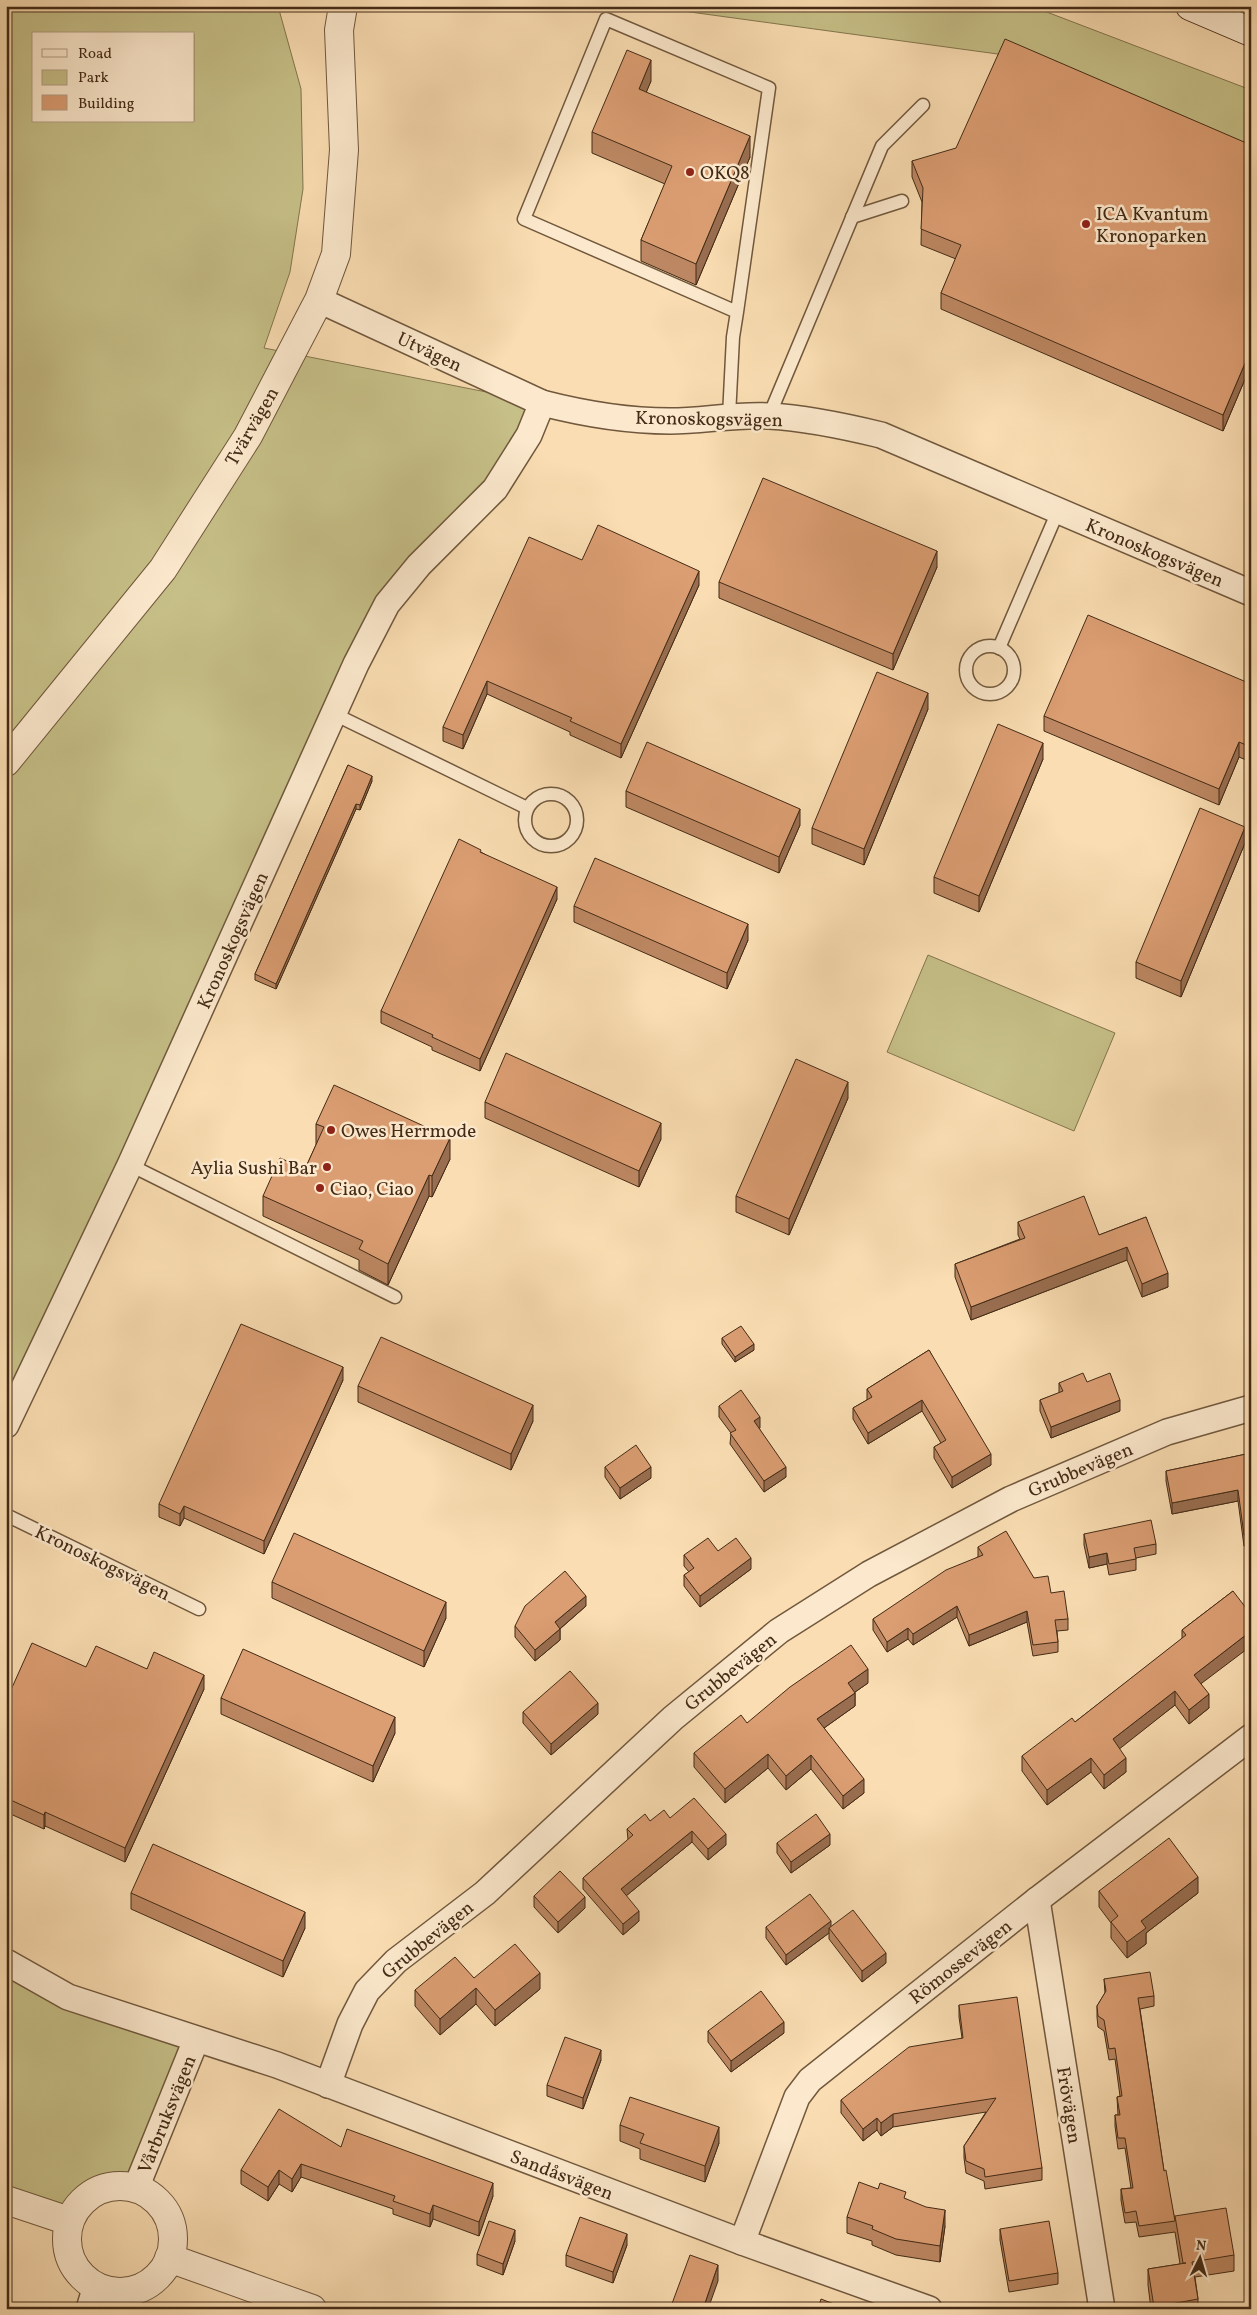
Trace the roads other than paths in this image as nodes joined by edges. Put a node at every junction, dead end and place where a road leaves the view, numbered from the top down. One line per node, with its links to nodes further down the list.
1 (1190, 6): 3 (street)
2 (337, 14): 7 (street, Tvärvägen)
3 (1251, 32)
4 (923, 105): 6 (lane)
5 (902, 201): 6 (lane)
6 (852, 217): 11 (lane)
7 (319, 300): 9 (street, Utvägen); 16 (street, Tvärvägen)
8 (737, 312): 8 (lane); 10 (lane)
9 (542, 403): 10 (street, Kronoskogsvägen); 15 (street, Kronoskogsvägen)
10 (729, 416): 11 (street, Kronoskogsvägen)
11 (769, 416): 12 (street, Kronoskogsvägen)
12 (1058, 511): 13 (street, Kronoskogsvägen); 14 (lane)
13 (1251, 593)
14 (999, 648)
15 (334, 714): 17 (lane); 18 (street, Kronoskogsvägen)
16 (6, 762)
17 (527, 808): 17 (lane)
18 (130, 1165): 19 (lane); 21 (street, Kronoskogsvägen)
19 (395, 1297)
20 (1251, 1408): 28 (street, Grubbevägen)
21 (6, 1425)
22 (6, 1515): 23 (lane, Kronoskogsvägen)
23 (199, 1609)
24 (1251, 1737): 25 (street, Römossevägen)
25 (1037, 1900): 32 (street, Römossevägen); 37 (street, Frövägen)
26 (6, 1962): 27 (street)
27 (196, 2040): 28 (street, Sandåsvägen); 29 (street, Vårbruksvägen)
28 (328, 2085): 32 (street, Sandåsvägen)
29 (136, 2188): 31 (street); 33 (street)
30 (6, 2200): 31 (street)
31 (69, 2221): 34 (street)
32 (742, 2242): 36 (street, Sandåsvägen)
33 (169, 2258): 34 (street); 35 (street)
34 (93, 2297)
35 (312, 2309)
36 (928, 2309)
37 (1102, 2309)

